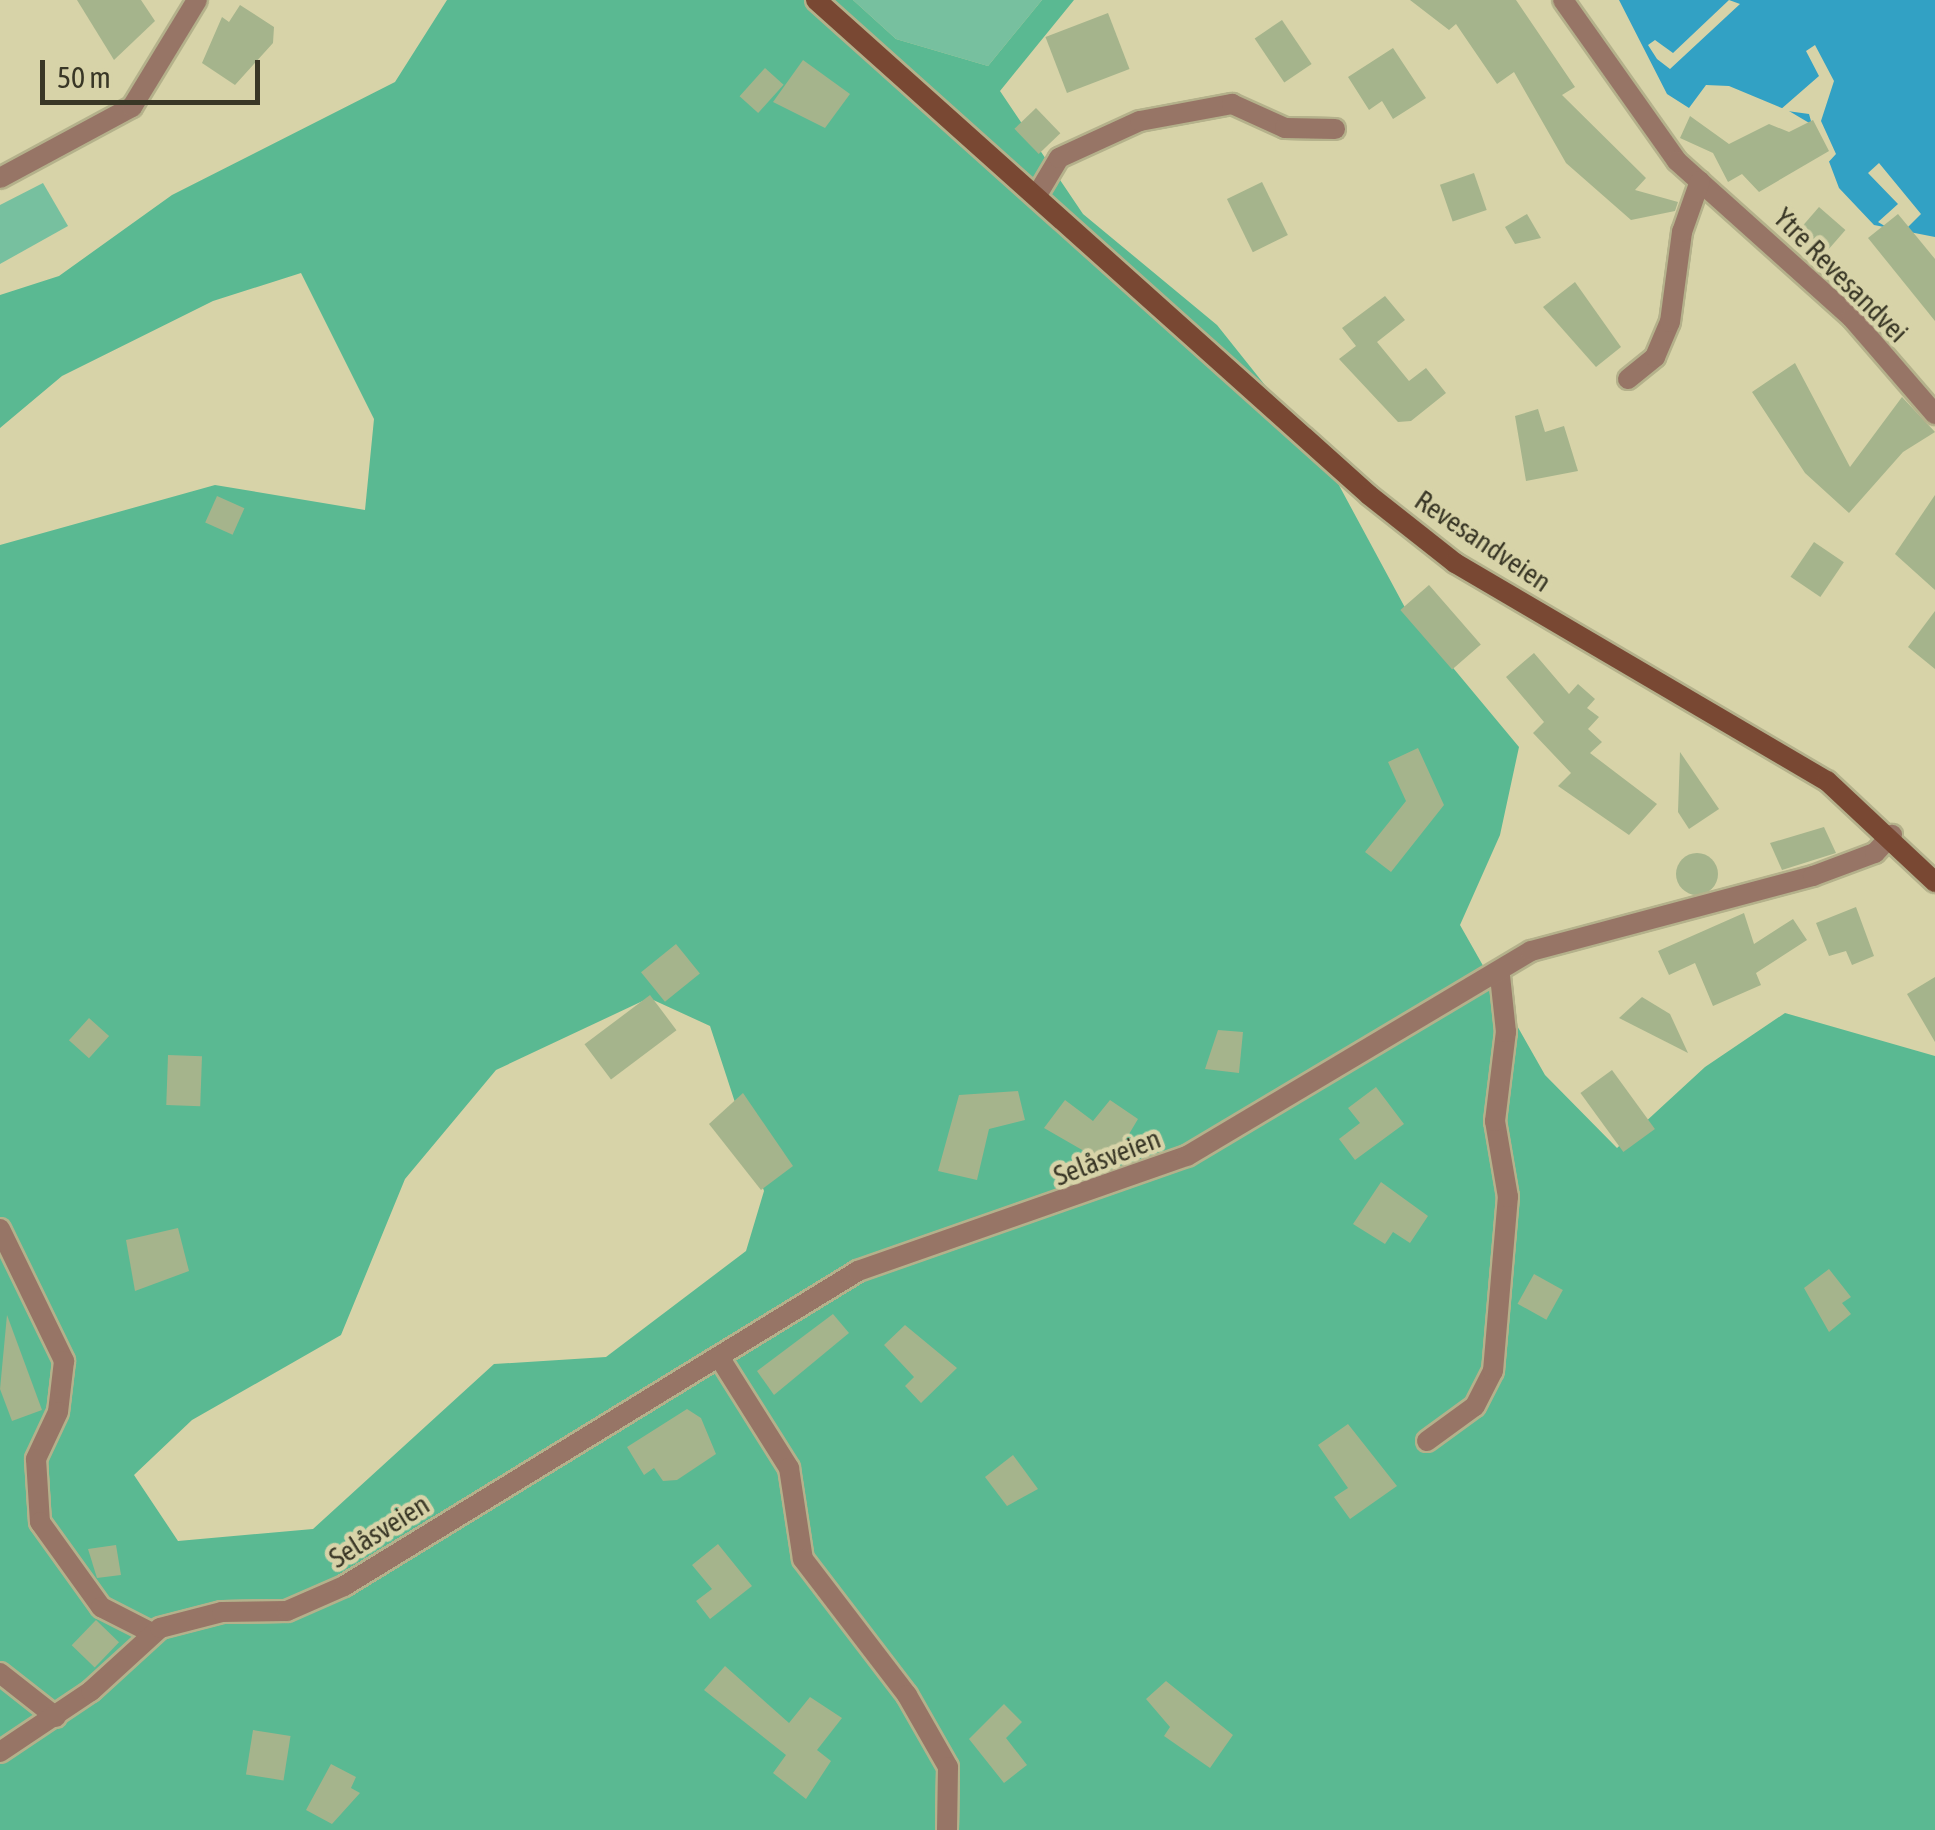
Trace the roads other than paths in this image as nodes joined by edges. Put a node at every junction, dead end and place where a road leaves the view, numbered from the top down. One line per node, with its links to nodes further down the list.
1 (196, 0): 5 (street)
2 (816, 0): 7 (main road, Revesandveien)
3 (1564, 0): 6 (street, Ytre Revesandvei)
4 (1335, 129): 7 (street)
5 (0, 178)
6 (1700, 181): 8 (street); 9 (street, Ytre Revesandvei)
7 (1037, 195): 10 (main road, Revesandveien)
8 (1628, 379)
9 (1935, 414)
10 (1892, 835): 11 (main road, Revesandveien); 12 (street, Selåsveien)
11 (1933, 876)
12 (1500, 976): 14 (street, Selåsveien); 15 (street)
13 (0, 1229): 16 (street)
14 (722, 1360): 16 (street, Selåsveien); 20 (street)
15 (1427, 1441)
16 (152, 1633): 18 (street, Selåsveien)
17 (0, 1673): 18 (street)
18 (56, 1716): 19 (street, Selåsveien)
19 (0, 1752)
20 (947, 1830)

